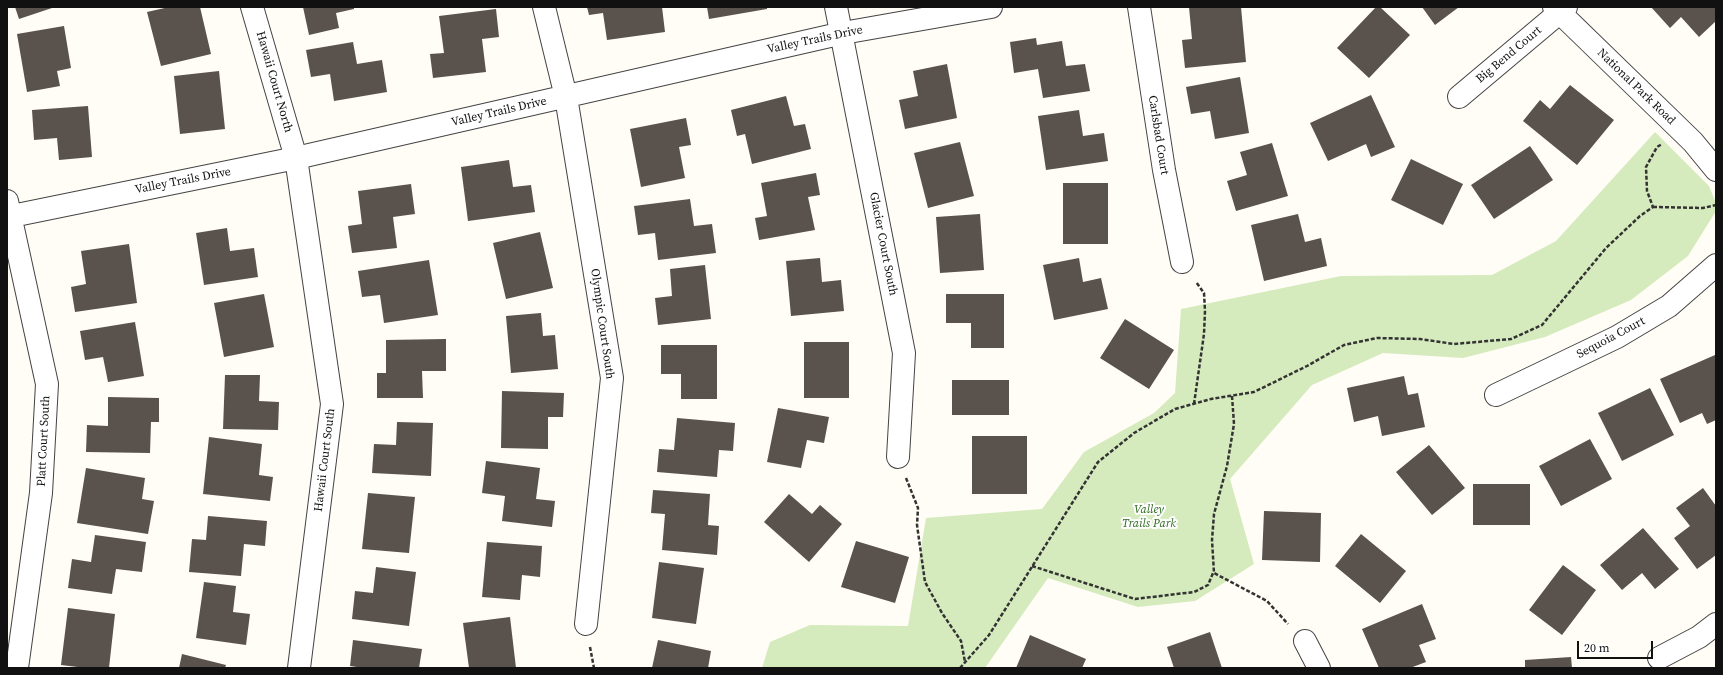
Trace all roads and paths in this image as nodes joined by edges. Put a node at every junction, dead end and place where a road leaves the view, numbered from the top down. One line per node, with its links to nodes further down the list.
1 (252, 7): 11 (street, Hawaii Court North)
2 (544, 7): 8 (street, Olympic Court South)
3 (836, 7): 7 (street, Glacier Court South)
4 (991, 7): 7 (street, Valley Trails Drive)
5 (1139, 7): 16 (street, Carlsbad Court)
6 (1560, 9): 9 (street, Big Bend Court); 10 (street, National Park Road)
7 (843, 32): 8 (street, Valley Trails Drive); 21 (street, Glacier Court South)
8 (566, 97): 11 (street, Valley Trails Drive); 24 (street, Olympic Court South)
9 (1459, 97)
10 (1680, 130): 12 (street, National Park Road); 14 (path)
11 (296, 158): 15 (street, Valley Trails Drive); 30 (street, Hawaii Court South)
12 (1716, 170)
13 (1716, 205): 14 (path)
14 (1653, 207): 19 (path)
15 (8, 211): 29 (street, Platt Court South)
16 (1182, 262): 20 (path)
17 (1716, 265): 18 (street, Sequoia Court)
18 (1496, 395)
19 (1232, 396): 20 (path); 23 (path)
20 (1194, 404): 22 (path)
21 (898, 457): 28 (path)
22 (1032, 566): 23 (path); 28 (path)
23 (1214, 573): 26 (path)
24 (586, 624)
25 (1716, 624): 27 (street)
26 (1305, 641): 32 (street)
27 (1659, 658)
28 (965, 662): 31 (path)
29 (17, 668)
30 (299, 668)
31 (960, 668)
32 (1319, 668)

